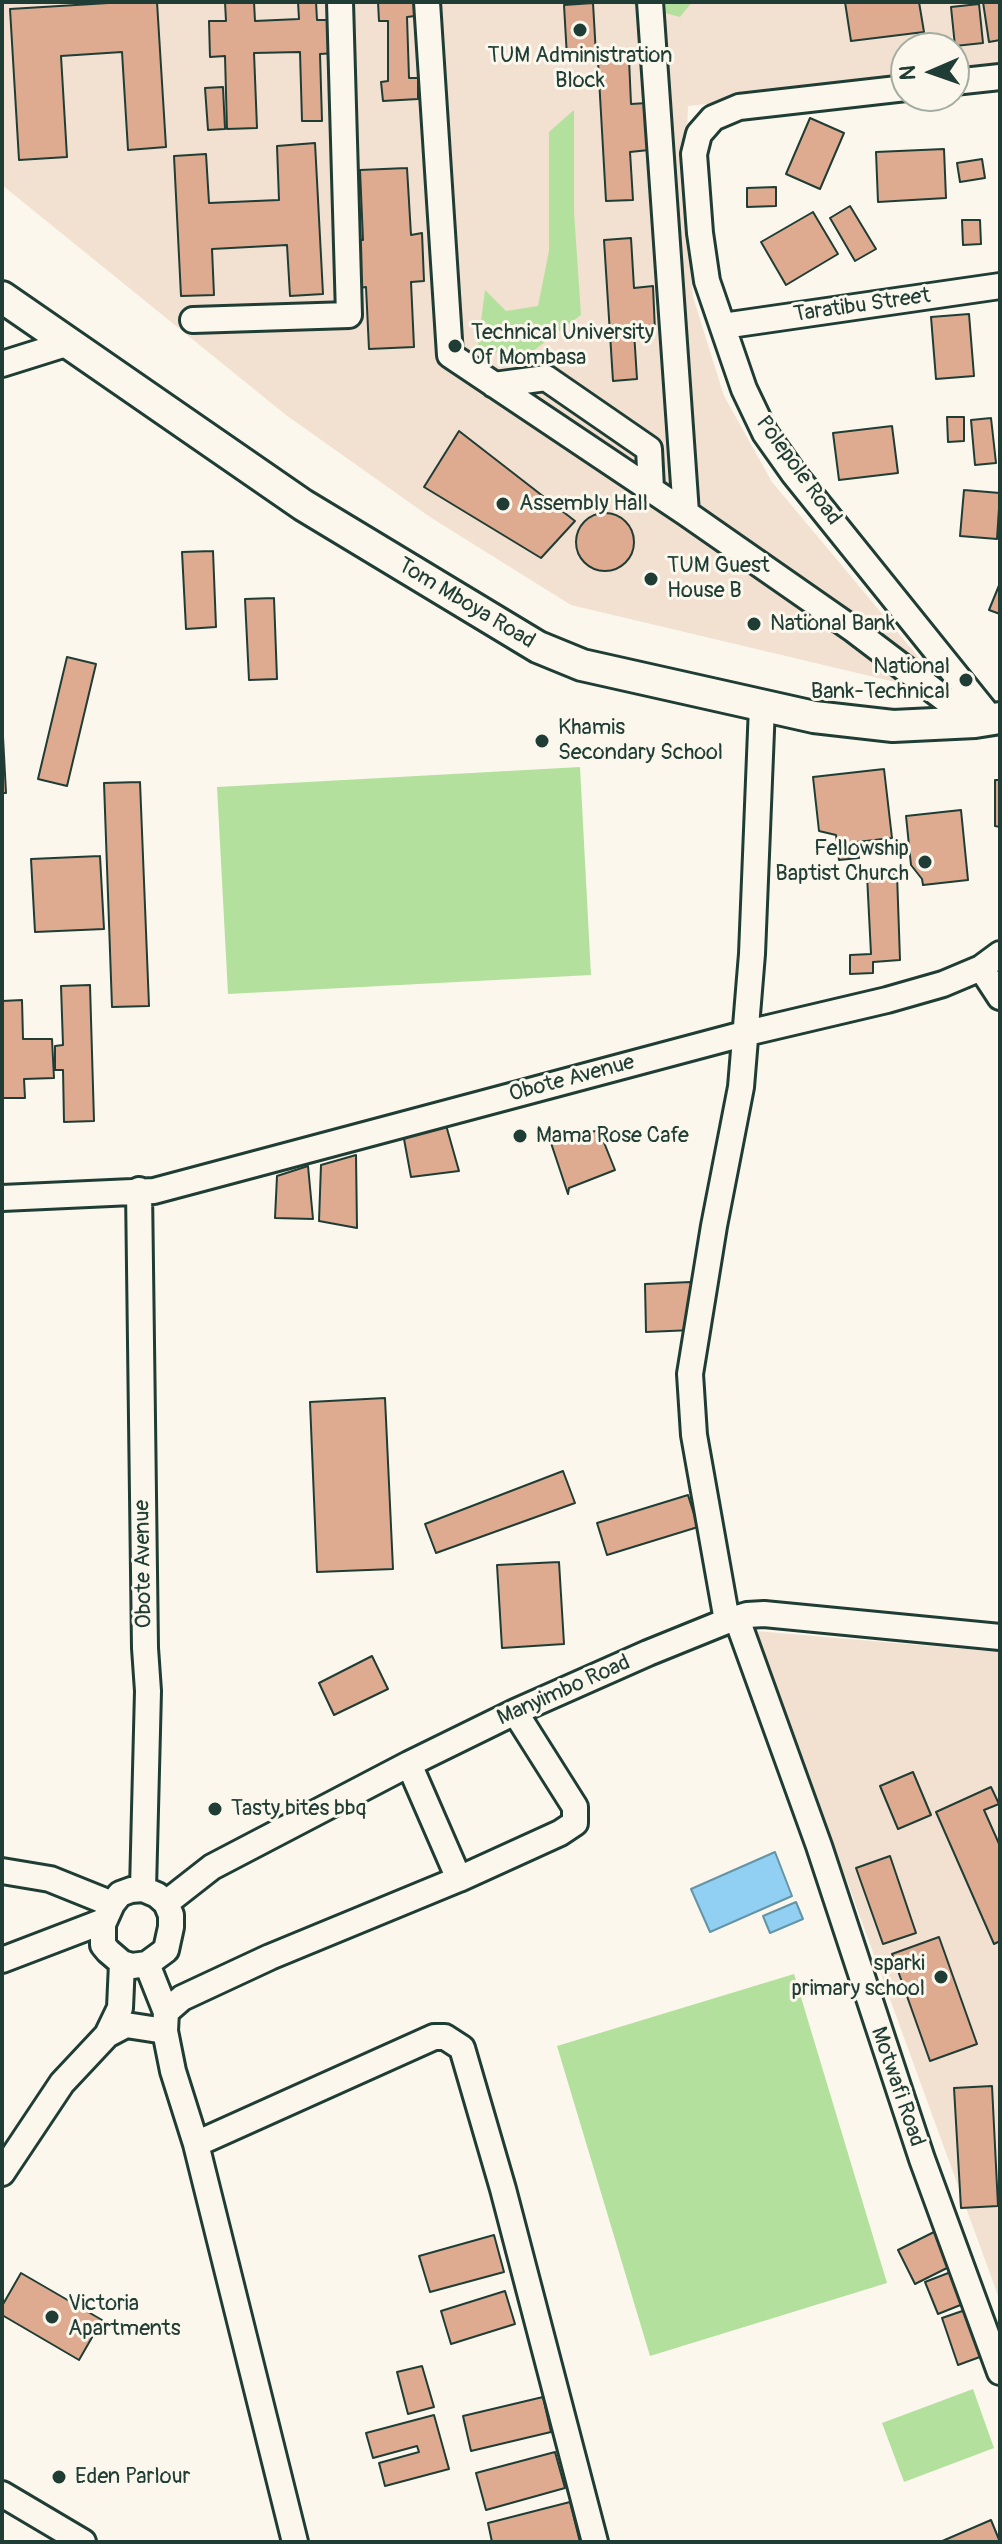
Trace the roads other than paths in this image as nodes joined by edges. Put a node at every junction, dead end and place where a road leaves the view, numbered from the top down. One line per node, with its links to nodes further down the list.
1 (340, 2): 9 (street)
2 (427, 2): 13 (street)
3 (650, 2): 15 (street)
4 (1000, 77): 5 (street)
5 (970, 80)
6 (890, 90): 10 (street, Polepole Road)
7 (1000, 286): 10 (street, Taratibu Street)
8 (2, 297): 11 (main road, Tom Mboya Road)
9 (193, 320)
10 (723, 326): 17 (street, Polepole Road)
11 (69, 343): 12 (street); 16 (main road, Tom Mboya Road)
12 (2, 364)
13 (494, 385): 14 (street); 14 (street)
14 (651, 489): 15 (street)
15 (686, 513): 17 (street)
16 (762, 706): 17 (main road, Tom Mboya Road); 20 (street, Motwafi Road)
17 (989, 720)
18 (990, 961): 19 (street); 20 (street, Obote Avenue)
19 (1000, 997)
20 (747, 1033): 21 (street, Obote Avenue); 23 (street, Motwafi Road)
21 (139, 1190): 22 (street, Obote Avenue); 29 (street, Obote Avenue)
22 (2, 1198)
23 (732, 1620): 24 (street, Manyimbo Road); 25 (street, Manyimbo Road); 39 (street, Motwafi Road)
24 (1000, 1637)
25 (515, 1712): 26 (street, Manyimbo Road); 28 (street)
26 (409, 1764): 28 (street); 30 (street, Manyimbo Road)
27 (2, 1871): 31 (street)
28 (459, 1879): 35 (street)
29 (143, 1889): 30 (street); 31 (street)
30 (166, 1903): 34 (street)
31 (108, 1912): 32 (street); 33 (street)
32 (2, 1960)
33 (122, 1963): 34 (street); 36 (street)
34 (147, 1964): 35 (street)
35 (166, 2022): 36 (street); 37 (street)
36 (107, 2035): 38 (street)
37 (196, 2144): 42 (street); 43 (street)
38 (2, 2173)
39 (1000, 2372)
40 (2, 2494): 41 (street)
41 (83, 2542)
42 (295, 2542)
43 (595, 2542)

